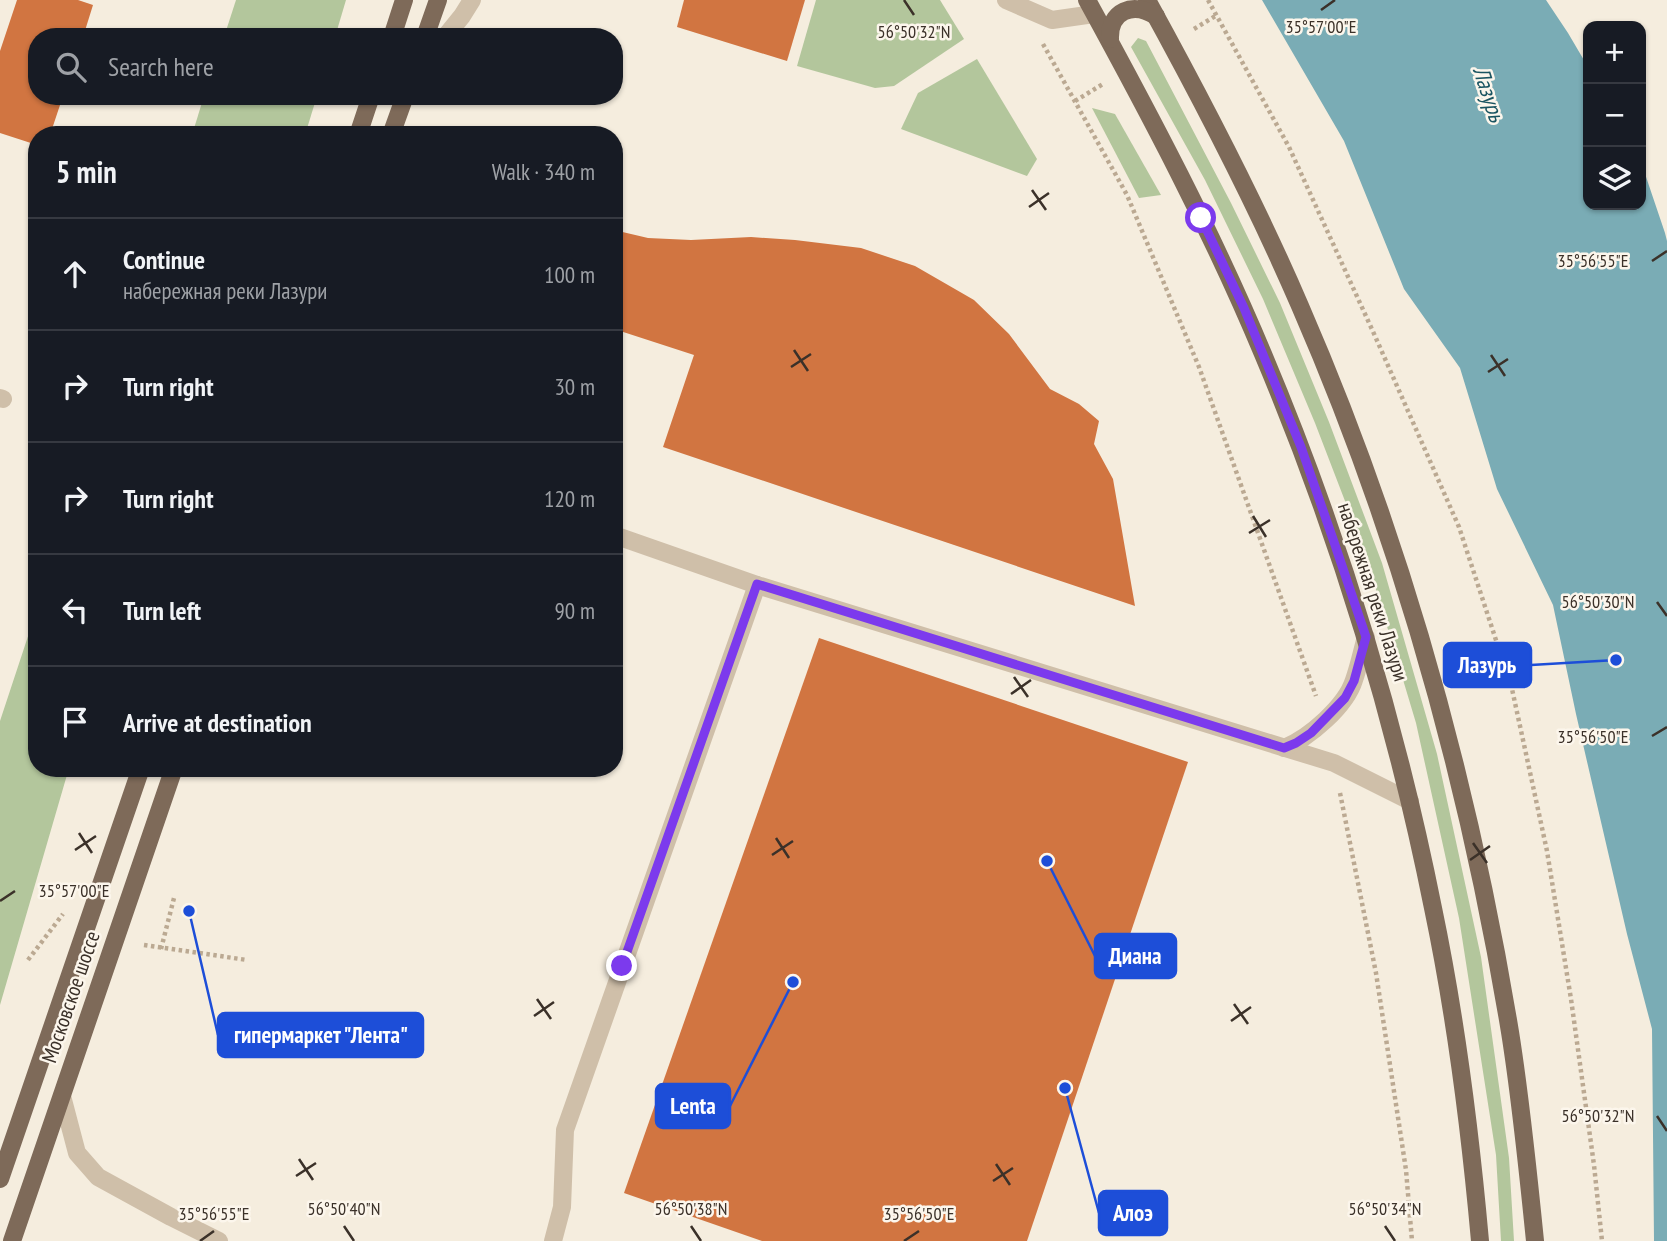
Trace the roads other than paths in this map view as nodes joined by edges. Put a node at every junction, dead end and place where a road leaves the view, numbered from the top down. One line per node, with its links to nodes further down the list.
1 (404, 0): 7 (main road)
2 (438, 0): 8 (main road)
3 (472, 0): 9 (lane)
4 (1015, 4): 5 (lane)
5 (1090, 7): 10 (main road, набережная реки Лазури)
6 (1151, 8): 10 (main road); 28 (main road, набережная реки Лазури)
7 (395, 28)
8 (428, 28)
9 (452, 28)
10 (1110, 39): 17 (main road, набережная реки Лазури)
11 (368, 105): 13 (main road)
12 (402, 105): 14 (main road)
13 (361, 126)
14 (394, 126)
15 (623, 538): 16 (lane)
16 (757, 584): 18 (lane); 26 (lane)
17 (1366, 637): 18 (lane); 21 (main road, набережная реки Лазури)
18 (1284, 748): 21 (lane)
19 (138, 777): 23 (main road, Московское шоссе)
20 (171, 777): 22 (main road, Московское шоссе)
21 (1410, 801): 27 (main road, набережная реки Лазури)
22 (62, 1096): 24 (main road, Московское шоссе); 25 (lane)
23 (0, 1179)
24 (12, 1241)
25 (219, 1241)
26 (553, 1241)
27 (1480, 1241)
28 (1535, 1241)

